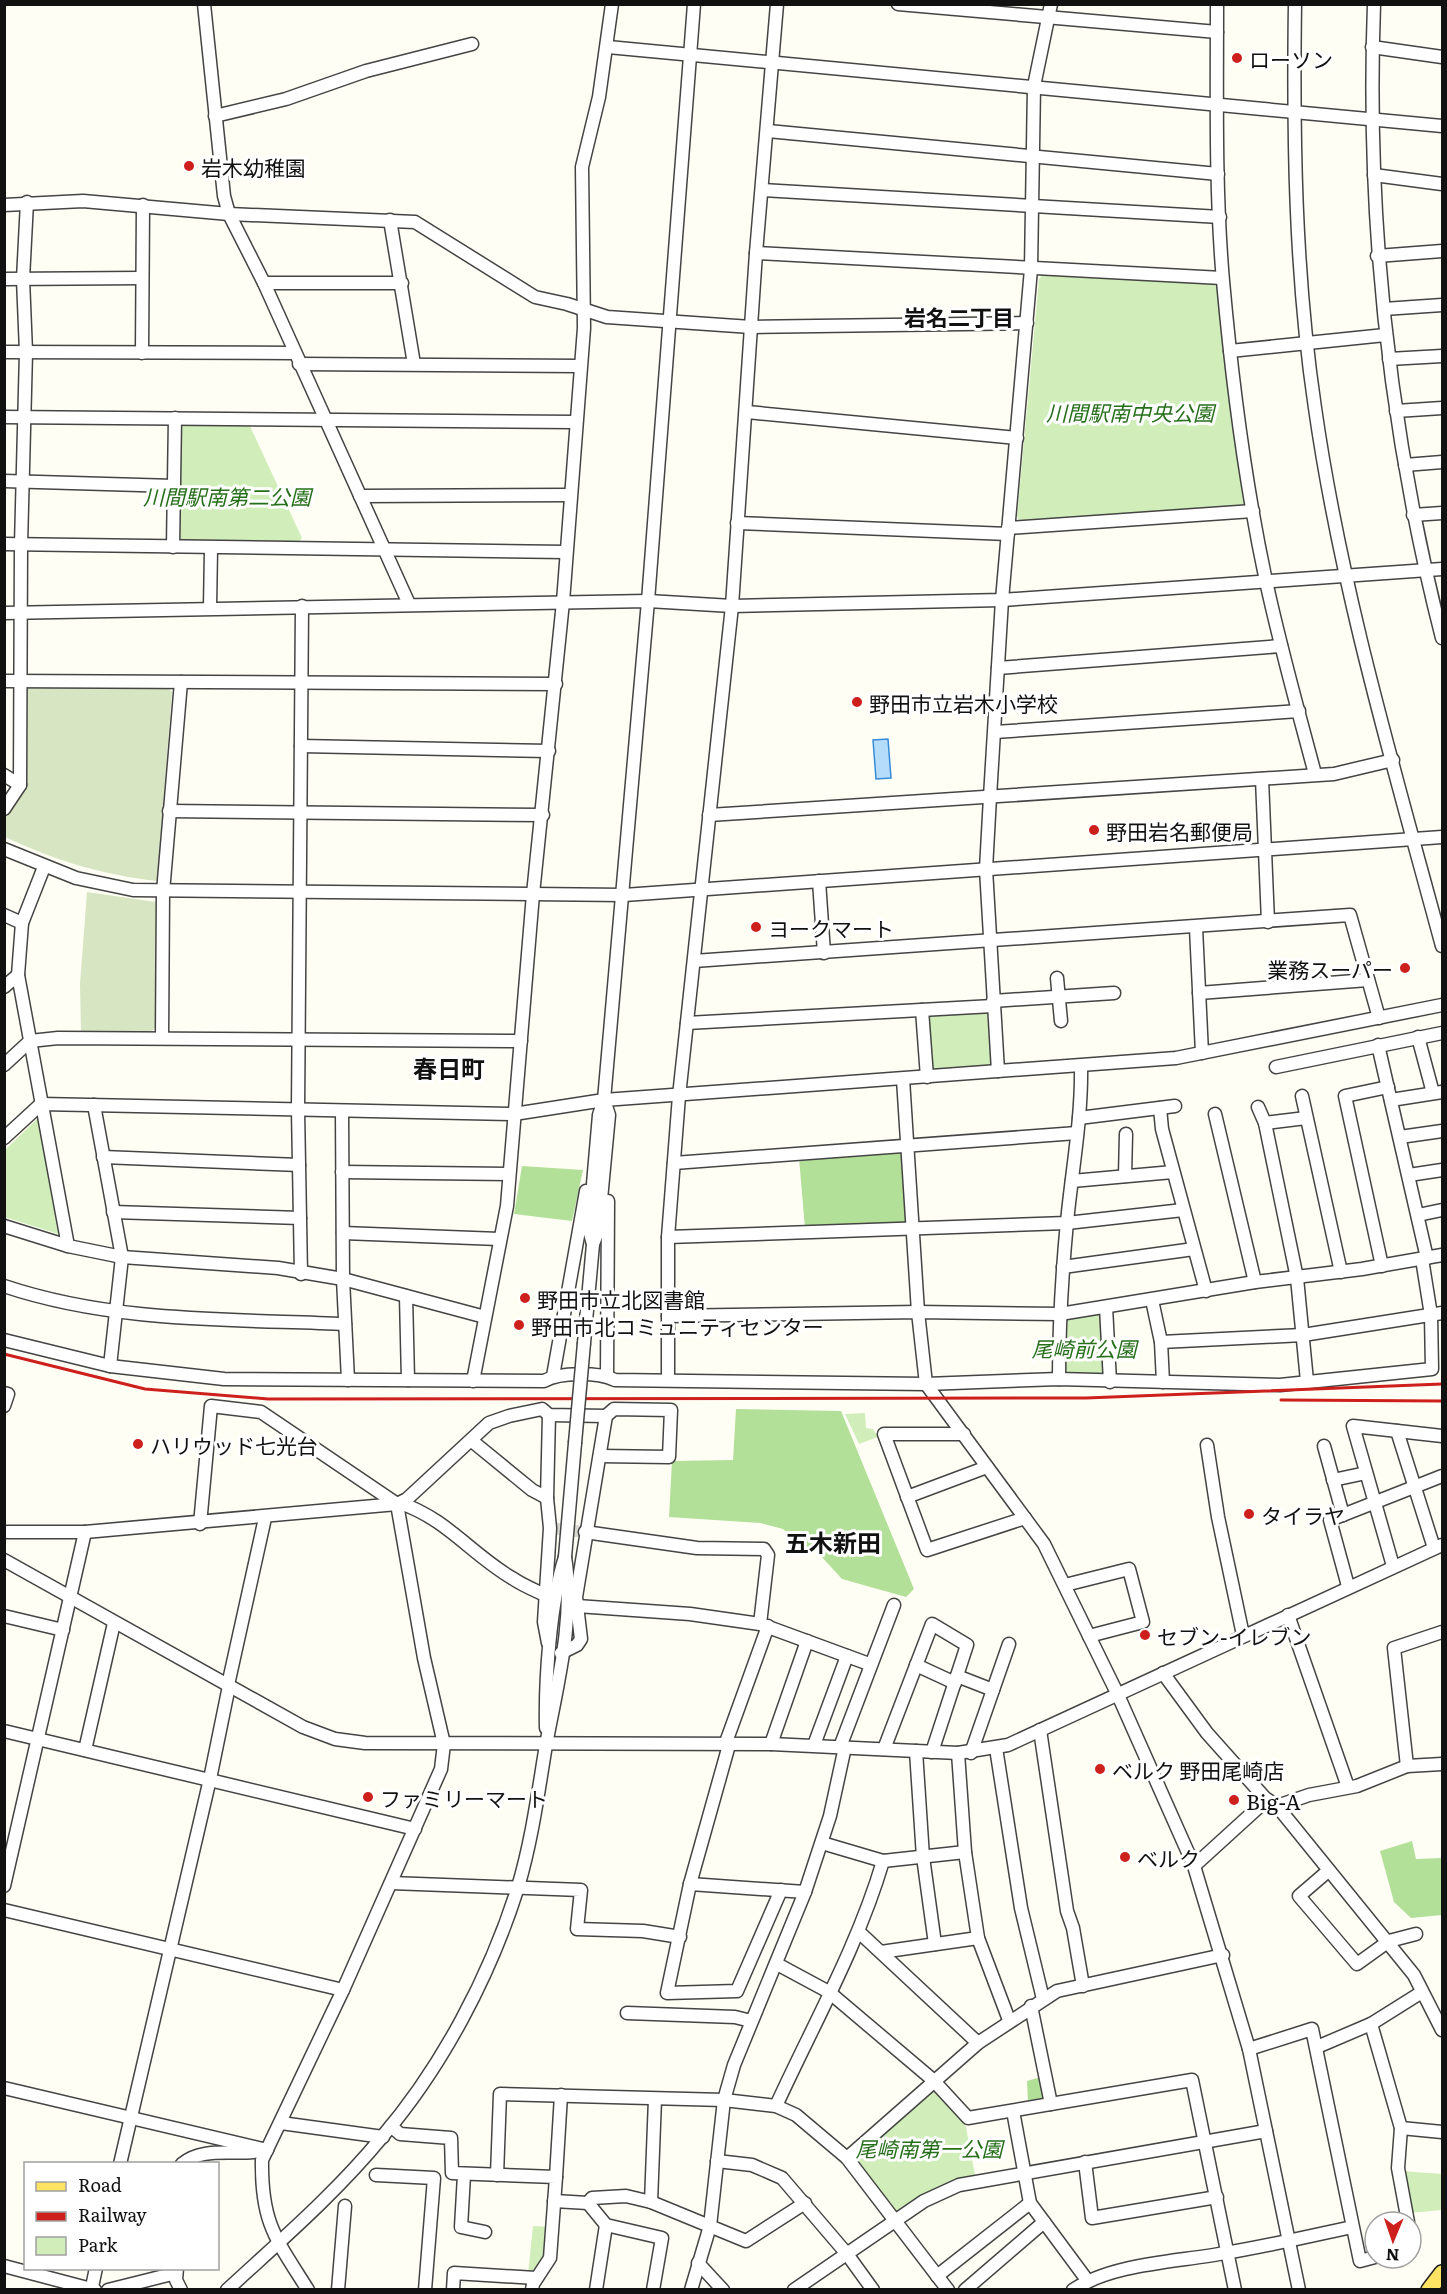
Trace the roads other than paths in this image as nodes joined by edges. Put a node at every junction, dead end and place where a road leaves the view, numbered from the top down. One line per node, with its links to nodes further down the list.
1 (204, 4): 21 (street)
2 (612, 4): 13 (street)
3 (694, 4): 15 (street)
4 (777, 4): 17 (street)
5 (898, 4): 10 (street)
6 (1051, 4): 10 (street)
7 (1217, 4): 11 (street)
8 (1295, 4): 20 (street)
9 (1374, 4): 14 (street)
10 (1047, 19): 11 (street); 18 (street)
11 (1217, 32): 19 (street)
12 (472, 44): 21 (street)
13 (608, 47): 15 (street); 48 (street)
14 (1372, 47): 16 (street); 22 (street)
15 (690, 55): 17 (street); 50 (street)
16 (1443, 57)
17 (773, 62): 18 (street); 24 (street)
18 (1034, 86): 19 (street); 25 (street)
19 (1215, 103): 20 (street); 26 (street)
20 (1293, 110): 22 (street); 54 (street)
21 (215, 116): 34 (street)
22 (1372, 118): 23 (street); 27 (street)
23 (1443, 126)
24 (768, 131): 25 (street); 29 (street)
25 (1032, 156): 26 (street); 33 (street)
26 (1218, 174): 35 (street)
27 (1374, 175): 28 (street); 39 (street)
28 (1443, 184)
29 (762, 190): 33 (street); 38 (street)
30 (27, 202): 31 (street); 32 (street); 44 (street)
31 (4, 205)
32 (143, 206): 34 (street); 41 (street)
33 (1031, 207): 35 (street); 40 (street)
34 (229, 214): 36 (street); 45 (street)
35 (1220, 217): 42 (street)
36 (390, 220): 46 (street); 48 (street)
37 (1443, 251): 39 (street)
38 (756, 253): 40 (street); 52 (street)
39 (1377, 256): 49 (street)
40 (1030, 269): 42 (street); 51 (street)
41 (142, 278): 44 (street); 58 (street)
42 (1222, 278): 55 (street)
43 (4, 279): 44 (street)
44 (23, 279): 57 (street)
45 (264, 283): 46 (street); 60 (street)
46 (402, 284): 62 (street)
47 (1443, 305): 49 (street)
48 (585, 309): 50 (street); 63 (street)
49 (1384, 309): 53 (street)
50 (670, 322): 52 (street); 96 (street)
51 (1026, 323): 52 (street); 72 (street)
52 (751, 327): 66 (street)
53 (1385, 335): 54 (street); 61 (street)
54 (1307, 343): 55 (street); 93 (street)
55 (1230, 351): 80 (street)
56 (4, 352): 57 (street)
57 (26, 352): 58 (street); 68 (street)
58 (142, 353): 60 (street)
59 (1443, 356): 61 (street)
60 (297, 359): 62 (street); 70 (street)
61 (1389, 359): 65 (street)
62 (414, 364): 63 (street)
63 (580, 366): 71 (street)
64 (1443, 408): 65 (street)
65 (1396, 411): 74 (street)
66 (747, 412): 72 (street); 83 (street)
67 (4, 417): 68 (street)
68 (23, 417): 69 (street); 76 (street)
69 (175, 418): 70 (street); 77 (street)
70 (324, 420): 71 (street); 79 (street)
71 (576, 422): 78 (street)
72 (1017, 438): 84 (street)
73 (1443, 462): 74 (street)
74 (1405, 465): 82 (street)
75 (4, 481): 76 (street)
76 (22, 481): 77 (street); 86 (street)
77 (174, 486): 87 (street)
78 (570, 495): 79 (street); 90 (street)
79 (360, 496): 89 (street)
80 (1253, 511): 84 (street); 94 (street)
81 (1443, 513): 82 (street)
82 (1413, 515): 92 (street)
83 (737, 523): 84 (street); 100 (street)
84 (1008, 531): 95 (street)
85 (4, 544): 86 (street)
86 (21, 544): 87 (street); 103 (street)
87 (173, 548): 88 (street)
88 (211, 549): 89 (street); 101 (street)
89 (385, 550): 90 (street); 98 (street)
90 (566, 552): 97 (street)
91 (1443, 569): 92 (street)
92 (1425, 570): 93 (street); 104 (street)
93 (1345, 575): 94 (street); 116 (street)
94 (1266, 580): 95 (street); 105 (street)
95 (1002, 600): 100 (street); 106 (street)
96 (648, 601): 97 (street); 100 (street); 138 (street)
97 (563, 603): 98 (street); 111 (street)
98 (409, 604): 99 (street)
99 (302, 606): 101 (street); 110 (street)
100 (732, 606): 126 (street)
101 (210, 608): 103 (street)
102 (4, 613): 103 (street)
103 (21, 613): 108 (street)
104 (1443, 638)
105 (1281, 645): 106 (street); 112 (street)
106 (998, 668): 113 (street)
107 (4, 681): 108 (street)
108 (21, 681): 109 (street); 120 (street)
109 (181, 682): 110 (street); 123 (street)
110 (301, 682): 111 (street); 114 (street)
111 (556, 684): 115 (street)
112 (1299, 711): 113 (street); 117 (street)
113 (995, 732): 121 (street)
114 (301, 746): 115 (street); 124 (street)
115 (549, 751): 125 (street)
116 (1393, 760): 117 (street); 128 (street)
117 (1315, 774): 119 (street)
118 (4, 775): 120 (street)
119 (1262, 779): 121 (street); 130 (street)
120 (20, 785): 122 (street)
121 (990, 797): 126 (street); 132 (street)
122 (4, 809)
123 (169, 811): 124 (street); 135 (street)
124 (301, 812): 125 (street); 136 (street)
125 (543, 814): 137 (street)
126 (709, 815): 134 (street)
127 (1443, 837): 128 (street)
128 (1414, 840): 130 (street); 144 (street)
129 (4, 849): 131 (street)
130 (1266, 849): 132 (street); 140 (street)
131 (44, 867): 135 (street); 141 (street)
132 (986, 869): 133 (street); 143 (street)
133 (819, 881): 134 (street); 145 (street)
134 (700, 889): 138 (street); 146 (street)
135 (162, 892): 136 (street); 162 (street)
136 (300, 893): 137 (street); 163 (street)
137 (533, 894): 138 (street); 165 (street)
138 (624, 895): 178 (street)
139 (6, 918): 141 (street)
140 (1268, 922): 142 (street); 149 (street)
141 (22, 923): 147 (street)
142 (1196, 928): 143 (street); 152 (street)
143 (990, 942): 145 (street); 154 (street)
144 (1443, 946)
145 (824, 953): 146 (street)
146 (694, 962): 159 (street)
147 (18, 975): 150 (street); 164 (street)
148 (1057, 978): 153 (street)
149 (1368, 980): 152 (street); 157 (street)
150 (4, 987)
151 (1114, 993): 153 (street)
152 (1199, 993): 167 (street)
153 (1059, 997): 154 (street); 158 (street)
154 (993, 1004): 156 (street); 171 (street)
155 (1443, 1005): 157 (street)
156 (922, 1010): 159 (street); 172 (street)
157 (1379, 1018): 167 (street)
158 (1061, 1021)
159 (687, 1023): 176 (street)
160 (1443, 1032): 161 (street)
161 (1418, 1037): 166 (street); 175 (street)
162 (162, 1038): 163 (street); 164 (street)
163 (298, 1039): 165 (street); 184 (street)
164 (30, 1041): 168 (street); 179 (street)
165 (521, 1041): 186 (street)
166 (1378, 1045): 170 (street); 174 (street)
167 (1202, 1053): 169 (street)
168 (4, 1065)
169 (1081, 1066): 171 (street); 188 (street)
170 (1276, 1066)
171 (998, 1071): 172 (street)
172 (927, 1077): 173 (street)
173 (903, 1079): 176 (street); 196 (street)
174 (1389, 1093): 175 (street); 194 (street); 224 (street)
175 (1438, 1093)
176 (679, 1096): 178 (street); 198 (street)
177 (1302, 1096): 189 (street)
178 (604, 1100): 186 (street); 206 (street)
179 (41, 1104): 180 (street); 195 (street); 219 (street)
180 (94, 1105): 184 (street); 197 (street)
181 (1175, 1106): 183 (street)
182 (1258, 1107): 190 (street)
183 (1160, 1108): 188 (street); 202 (street)
184 (298, 1110): 185 (street); 199 (street)
185 (342, 1111): 186 (street); 201 (street)
186 (514, 1114): 203 (street)
187 (1215, 1114): 230 (street)
188 (1079, 1118): 192 (street)
189 (1306, 1118): 190 (street); 226 (street)
190 (1264, 1123): 228 (street)
191 (1443, 1131): 194 (street)
192 (1077, 1133): 196 (street); 207 (street)
193 (1126, 1134): 205 (street)
194 (1400, 1137): 204 (street)
195 (4, 1138)
196 (907, 1146): 198 (street); 215 (street)
197 (104, 1157): 199 (street); 210 (street)
198 (674, 1163): 217 (street)
199 (299, 1165): 212 (street)
200 (1443, 1170): 204 (street)
201 (342, 1172): 203 (street); 216 (street)
202 (1173, 1172): 205 (street); 208 (street)
203 (508, 1174): 218 (street)
204 (1409, 1175): 211 (street)
205 (1125, 1176): 207 (street)
206 (598, 1181): 248 (street); 249 (street); 305 (street, bridge)
207 (1072, 1181): 213 (street)
208 (1183, 1210): 213 (street); 220 (street)
209 (1443, 1210): 211 (street)
210 (113, 1212): 212 (street); 222 (street)
211 (1418, 1215): 223 (street)
212 (300, 1218): 227 (street)
213 (1067, 1223): 215 (street); 225 (street)
214 (4, 1226): 219 (street)
215 (913, 1229): 217 (street); 236 (street)
216 (343, 1233): 218 (street); 229 (street)
217 (668, 1237): 240 (street)
218 (499, 1239): 241 (street)
219 (68, 1246): 222 (street)
220 (1194, 1248): 225 (street); 232 (street)
221 (1443, 1255): 223 (street)
222 (122, 1257): 227 (street); 237 (street)
223 (1425, 1258): 224 (street); 239 (street)
224 (1382, 1266): 226 (street)
225 (1063, 1267): 238 (street)
226 (1341, 1272): 228 (street)
227 (301, 1274): 229 (street)
228 (1297, 1278): 230 (street); 243 (street)
229 (343, 1279): 233 (street); 242 (street)
230 (1255, 1282): 232 (street)
231 (4, 1286): 237 (street)
232 (1206, 1291): 234 (street)
233 (406, 1296): 241 (street); 252 (street)
234 (1152, 1300): 235 (street); 245 (street)
235 (1106, 1307): 238 (street); 256 (street)
236 (918, 1312): 238 (street); 240 (street); 258 (street)
237 (116, 1313): 242 (street); 246 (street)
238 (1060, 1314): 250 (street)
239 (1437, 1314): 243 (street); 247 (street)
240 (668, 1316): 253 (street)
241 (485, 1317): 254 (street)
242 (345, 1324): 251 (street)
243 (1303, 1335): 245 (street); 255 (street)
244 (4, 1340): 246 (street)
245 (1161, 1342): 257 (street)
246 (110, 1366): 251 (street)
247 (1437, 1369): 255 (street)
248 (553, 1376): 249 (street); 254 (street)
249 (607, 1376): 253 (street)
250 (1059, 1379): 256 (street); 258 (street)
251 (348, 1380): 252 (street)
252 (408, 1380): 254 (street)
253 (668, 1380): 258 (street)
254 (473, 1381)
255 (1307, 1381): 257 (street)
256 (1110, 1382): 257 (street)
257 (1163, 1382)
258 (926, 1384): 264 (street)
259 (4, 1393): 260 (street)
260 (4, 1406)
261 (549, 1415): 262 (street); 266 (street); 276 (street)
262 (606, 1416): 269 (street); 269 (street)
263 (1397, 1431): 265 (street); 271 (street); 274 (street)
264 (964, 1434): 270 (street); 275 (street)
265 (1443, 1436)
266 (472, 1441): 276 (street); 278 (street)
267 (1207, 1445): 301 (street)
268 (1324, 1446): 273 (street)
269 (600, 1456): 285 (street)
270 (987, 1467): 275 (street); 281 (street)
271 (1366, 1473): 273 (street); 277 (street)
272 (1443, 1476): 274 (street)
273 (1334, 1480): 279 (street)
274 (1413, 1487): 277 (street); 286 (street)
275 (907, 1497): 281 (street)
276 (547, 1498): 291 (street)
277 (1375, 1502): 279 (street); 288 (street)
278 (398, 1504): 280 (street); 282 (street); 291 (street); 317 (street)
279 (1343, 1515): 290 (street)
280 (265, 1518): 282 (street); 311 (street)
281 (1025, 1518): 289 (street)
282 (200, 1524): 284 (street)
283 (4, 1532): 284 (street)
284 (84, 1532): 292 (street)
285 (585, 1532): 294 (street); 298 (street)
286 (1438, 1546): 288 (street)
287 (4, 1560): 292 (street)
288 (1393, 1566): 290 (street)
289 (1065, 1585): 302 (street); 302 (street)
290 (1348, 1586): 295 (street)
291 (545, 1595): 305 (street)
292 (70, 1598): 297 (street); 299 (street)
293 (894, 1605): 307 (street)
294 (577, 1606): 298 (street); 305 (street)
295 (1288, 1615): 301 (street); 332 (street)
296 (4, 1616): 299 (street)
297 (114, 1623): 311 (street); 325 (street)
298 (764, 1625): 303 (street); 320 (street)
299 (63, 1630): 316 (street)
300 (1443, 1632): 330 (street)
301 (1243, 1635): 309 (street)
302 (1089, 1636): 313 (street)
303 (807, 1641): 306 (street); 319 (street)
304 (1009, 1644): 312 (street)
305 (556, 1651): 318 (street)
306 (847, 1656): 307 (street); 321 (street)
307 (869, 1664): 322 (street)
308 (916, 1665): 310 (street); 310 (street); 324 (street)
309 (1163, 1673): 313 (street); 333 (street)
310 (956, 1679): 312 (street); 327 (street)
311 (228, 1685): 317 (street); 331 (street)
312 (993, 1690): 328 (street)
313 (1118, 1695): 314 (street); 340 (street)
314 (1040, 1730): 323 (street); 359 (street)
315 (4, 1731): 316 (street)
316 (39, 1739): 325 (street); 344 (street)
317 (444, 1744): 318 (street); 335 (street)
318 (546, 1744): 320 (street); 345 (street)
319 (771, 1744): 320 (street); 321 (street)
320 (727, 1745): 343 (street)
321 (814, 1745): 322 (street)
322 (843, 1747): 324 (street); 336 (street)
323 (996, 1748): 328 (street); 363 (street)
324 (884, 1749): 326 (street)
325 (85, 1750): 331 (street)
326 (916, 1751): 327 (street); 338 (street)
327 (932, 1752): 328 (street)
328 (964, 1753): 337 (street)
329 (1443, 1764): 330 (street)
330 (1407, 1766): 332 (street)
331 (210, 1779): 335 (street); 355 (street)
332 (1348, 1787): 334 (street)
333 (1265, 1798): 334 (street); 340 (street)
334 (1277, 1806): 341 (street)
335 (415, 1828): 342 (street)
336 (822, 1843): 339 (street); 347 (street)
337 (965, 1852): 338 (street); 352 (street)
338 (923, 1857): 339 (street); 354 (street)
339 (883, 1862): 349 (street)
340 (1194, 1866): 357 (street)
341 (1328, 1871): 353 (street); 353 (street)
342 (391, 1883): 345 (street); 360 (street)
343 (690, 1884): 346 (street); 351 (street)
344 (4, 1886)
345 (518, 1887): 351 (street); 383 (street)
346 (782, 1890): 347 (street); 351 (street)
347 (805, 1892): 358 (street)
348 (4, 1910): 355 (street)
349 (860, 1933): 356 (street); 361 (street)
350 (1416, 1934): 353 (street)
351 (680, 1937)
352 (978, 1938): 354 (street); 366 (street)
353 (1389, 1941): 362 (street)
354 (935, 1944): 356 (street)
355 (171, 1950): 360 (street); 381 (street)
356 (881, 1952): 370 (street)
357 (1223, 1955): 359 (street); 372 (street)
358 (777, 1964): 361 (street); 367 (street)
359 (1083, 1986): 363 (street)
360 (343, 1990): 382 (street)
361 (829, 1992): 373 (street); 379 (street)
362 (1422, 1992): 368 (street); 369 (street)
363 (1043, 1998): 364 (street)
364 (1031, 2006): 366 (street); 378 (street)
365 (627, 2013): 367 (street)
366 (1009, 2020): 370 (street)
367 (751, 2021): 377 (street)
368 (1371, 2024): 371 (street); 384 (street)
369 (1443, 2030)
370 (978, 2043): 373 (street)
371 (1317, 2048): 372 (street); 412 (street)
372 (1249, 2049): 385 (street)
373 (933, 2080): 380 (street); 390 (street)
374 (4, 2088): 381 (street)
375 (561, 2095): 376 (street); 398 (street); 399 (street)
376 (655, 2099): 377 (street); 402 (street)
377 (724, 2100): 379 (street); 391 (street)
378 (1051, 2104): 380 (street); 388 (street)
379 (776, 2106): 390 (street)
380 (1013, 2111): 395 (street)
381 (130, 2117): 389 (street); 392 (street)
382 (281, 2123): 387 (street); 389 (street)
383 (391, 2126): 387 (street); 397 (street)
384 (1401, 2128): 386 (street); 407 (street)
385 (1266, 2131): 388 (street); 414 (street)
386 (1443, 2132)
387 (383, 2137): 415 (street)
388 (1206, 2142): 394 (street); 400 (street)
389 (267, 2150): 393 (street); 415 (street)
390 (847, 2158): 408 (street)
391 (717, 2161): 404 (street); 411 (street)
392 (120, 2162)
393 (183, 2162)
394 (1085, 2162): 395 (street); 400 (street)
395 (1023, 2173): 405 (street); 408 (street)
396 (376, 2175): 433 (street)
397 (464, 2175): 398 (street); 413 (street)
398 (497, 2175): 399 (street)
399 (556, 2177): 401 (street)
400 (1217, 2197): 417 (street)
401 (554, 2201): 403 (street); 426 (street)
402 (651, 2202): 403 (street); 411 (street)
403 (588, 2203): 410 (street)
404 (805, 2203): 411 (street); 416 (street)
405 (1030, 2203): 409 (street); 424 (street)
406 (345, 2206): 432 (street)
407 (1406, 2210)
408 (896, 2220): 416 (street); 424 (street)
409 (1044, 2222): 425 (street); 442 (street)
410 (606, 2225): 435 (street); 436 (street)
411 (710, 2226): 419 (street)
412 (1352, 2227): 414 (street); 418 (street)
413 (485, 2232)
414 (1288, 2240): 417 (street); 445 (street)
415 (278, 2242): 430 (street); 431 (street)
416 (847, 2253): 439 (street); 440 (street)
417 (1228, 2253): 425 (street); 444 (street)
418 (1363, 2260)
419 (698, 2262): 437 (street); 438 (street)
420 (4, 2266): 427 (street)
421 (96, 2270): 427 (street)
422 (177, 2271): 428 (street); 429 (street)
423 (1443, 2273): 446 (main road)
424 (937, 2276): 441 (street)
425 (1087, 2280): 443 (street)
426 (534, 2284): 434 (street)
427 (91, 2289)
428 (108, 2289)
429 (181, 2289)
430 (226, 2289)
431 (308, 2289)
432 (338, 2289)
433 (425, 2289)
434 (453, 2289)
435 (596, 2289)
436 (653, 2289)
437 (691, 2289)
438 (723, 2289)
439 (794, 2289)
440 (873, 2289)
441 (948, 2289)
442 (965, 2289)
443 (1073, 2289)
444 (1235, 2289)
445 (1299, 2289)
446 (1428, 2289)

